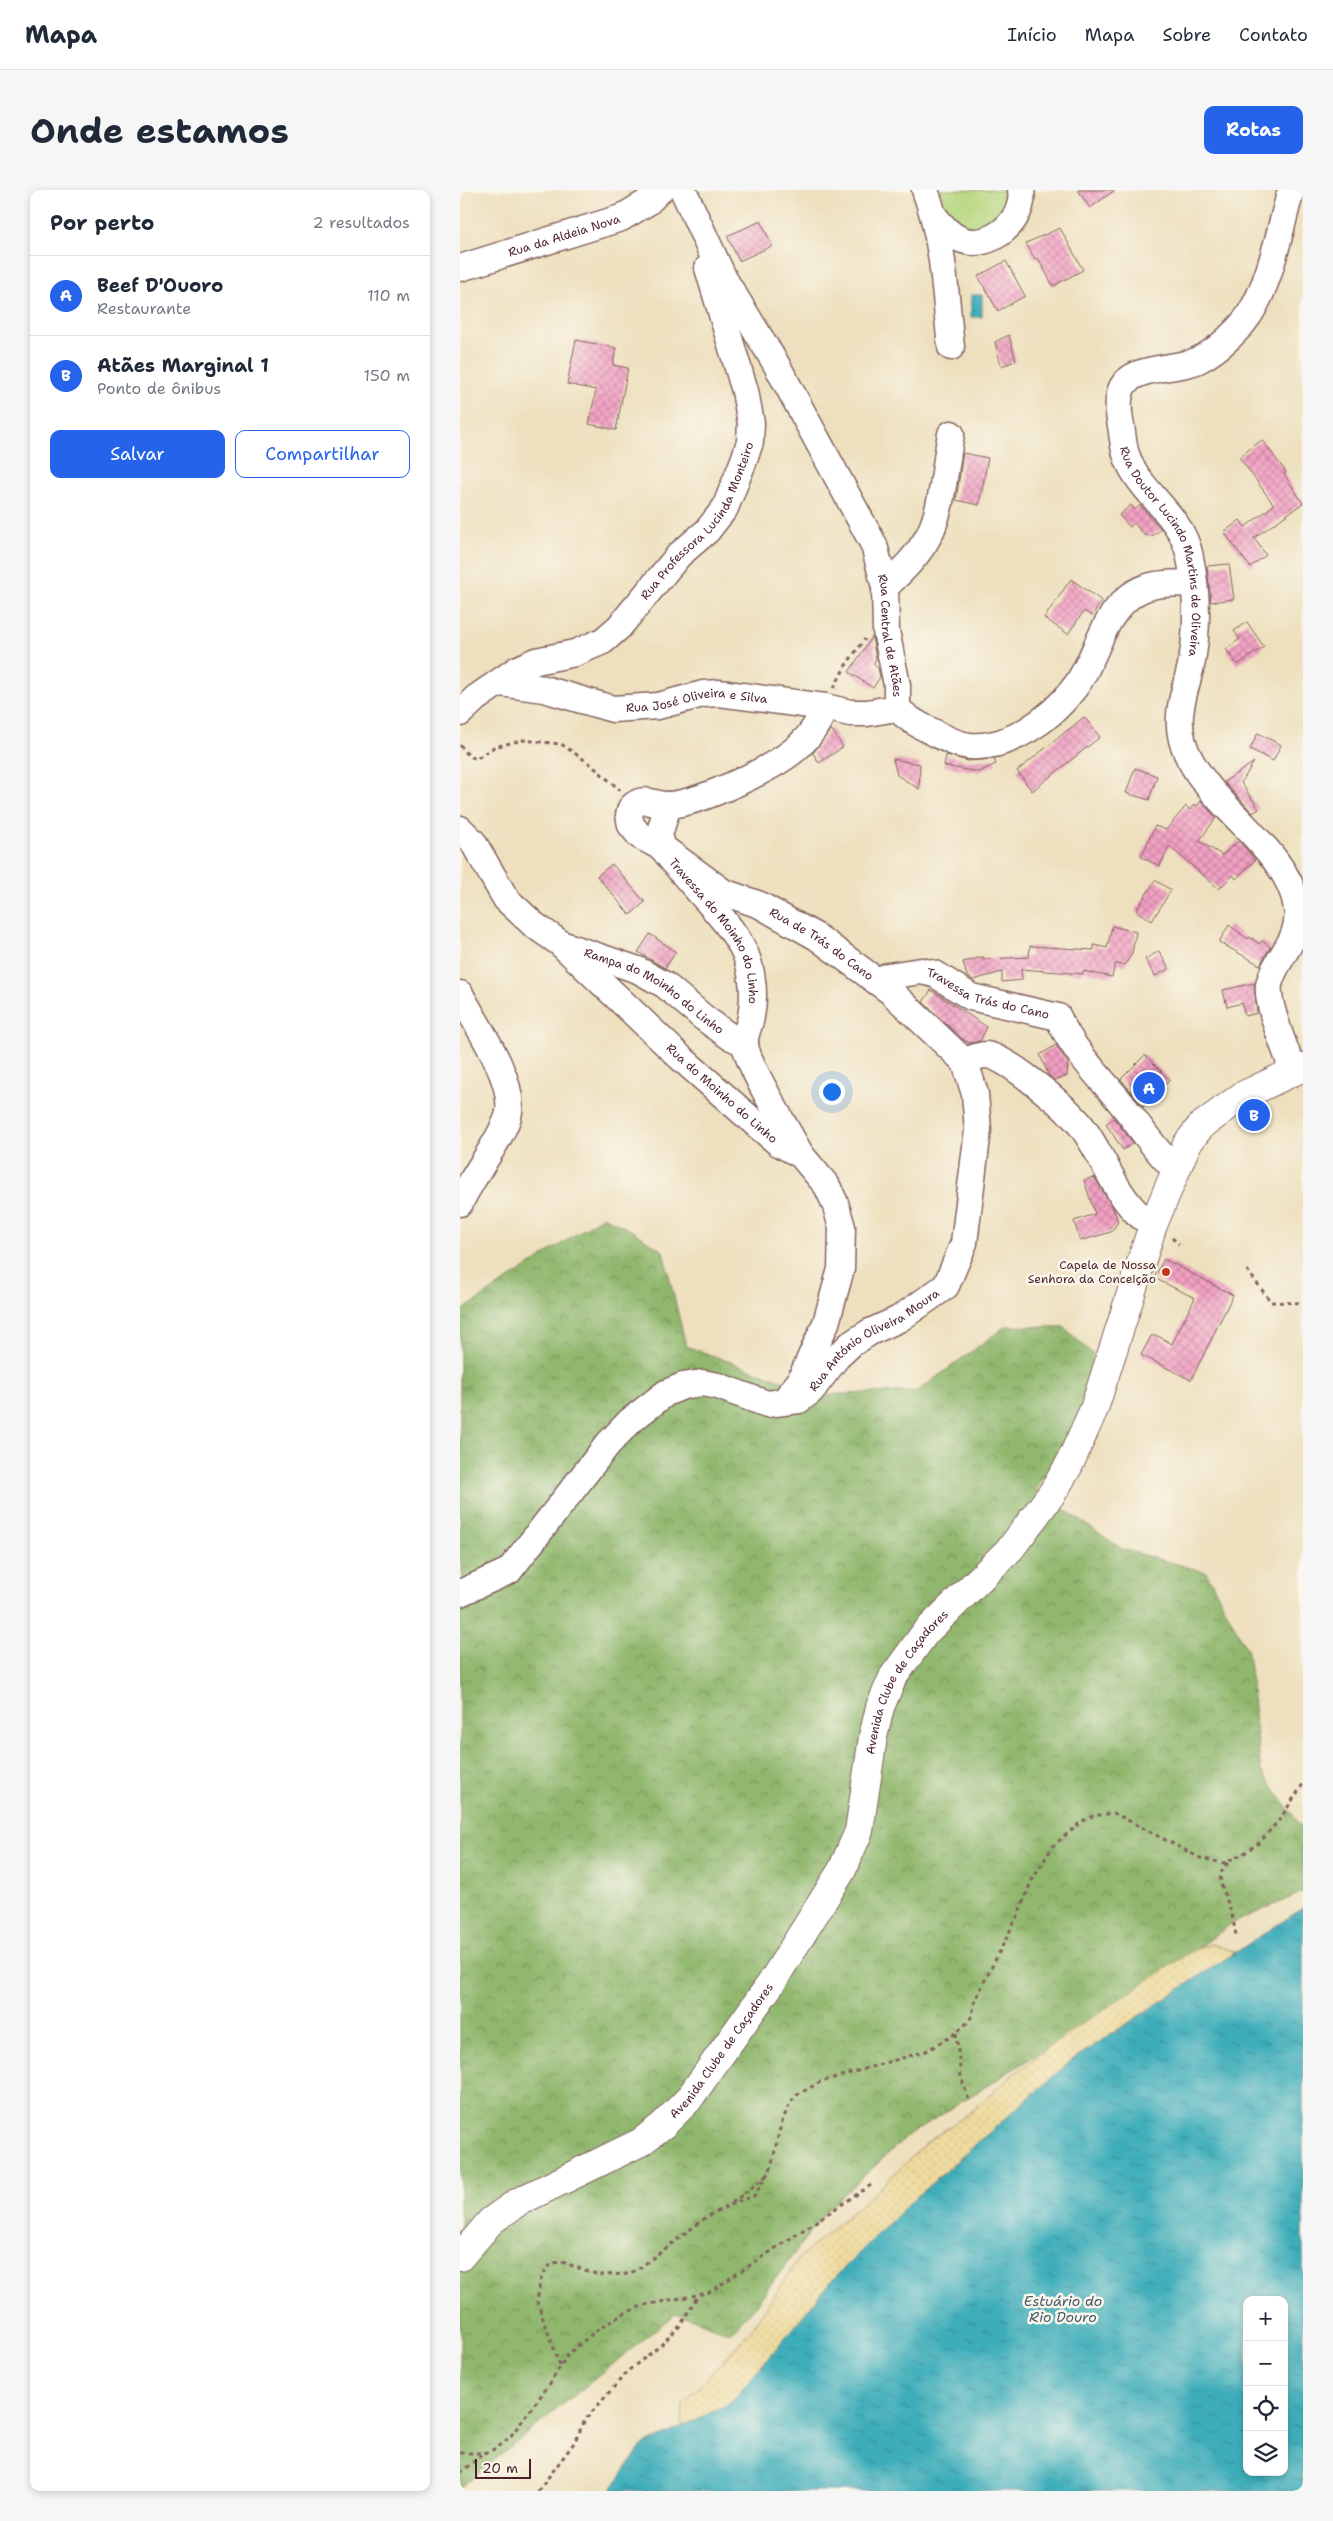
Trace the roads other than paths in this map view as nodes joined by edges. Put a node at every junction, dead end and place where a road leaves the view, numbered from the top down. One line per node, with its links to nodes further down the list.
1 (660, 190): 8 (street, Rua da Aldeia Nova)
2 (683, 190): 7 (street)
3 (925, 190): 6 (street)
4 (1021, 190): 6 (street)
5 (1291, 190): 11 (street, Rua Doutor Lucindo Martins de Oliveira)
6 (934, 216): 9 (street)
7 (700, 228): 12 (street, Rua Central de Atães); 13 (street, Rua Professora Lucinda Monteiro)
8 (460, 268)
9 (951, 347)
10 (951, 434): 12 (street)
11 (1194, 583): 15 (street, Rua Central de Atães); 25 (street, Rua Doutor Lucindo Martins de Oliveira)
12 (884, 587): 15 (street, Rua Central de Atães)
13 (500, 683): 14 (street, Rua José Oliveira e Silva); 16 (street, Rua Professora Lucinda Monteiro)
14 (827, 707): 15 (street, Rua José Oliveira e Silva); 17 (street)
15 (897, 708)
16 (460, 713)
17 (668, 805): 19 (street); 19 (street, Rua de Trás do Cano)
18 (460, 829): 20 (street, Rua do Moinho do Linho)
19 (663, 848): 21 (street, Rua de Trás do Cano); 23 (street, Travessa do Moinho do Linho)
20 (560, 944): 23 (street, Rampa do Moinho do Linho); 26 (street, Rua do Moinho do Linho)
21 (876, 982): 24 (street, Rua de Trás do Cano); 27 (street, Travessa Trás do Cano)
22 (460, 994): 28 (street)
23 (745, 1042): 26 (street)
24 (965, 1062): 29 (street); 30 (street, Rua António Oliveira Moura)
25 (1298, 1068): 27 (main road, Avenida Clube de Caçadores)
26 (801, 1155): 30 (street, Rua do Moinho do Linho)
27 (1175, 1169): 29 (main road, Avenida Clube de Caçadores)
28 (462, 1191)
29 (1153, 1225): 32 (main road, Avenida Clube de Caçadores)
30 (783, 1403): 31 (street, Rua António Oliveira Moura)
31 (460, 1592)
32 (460, 2258)

